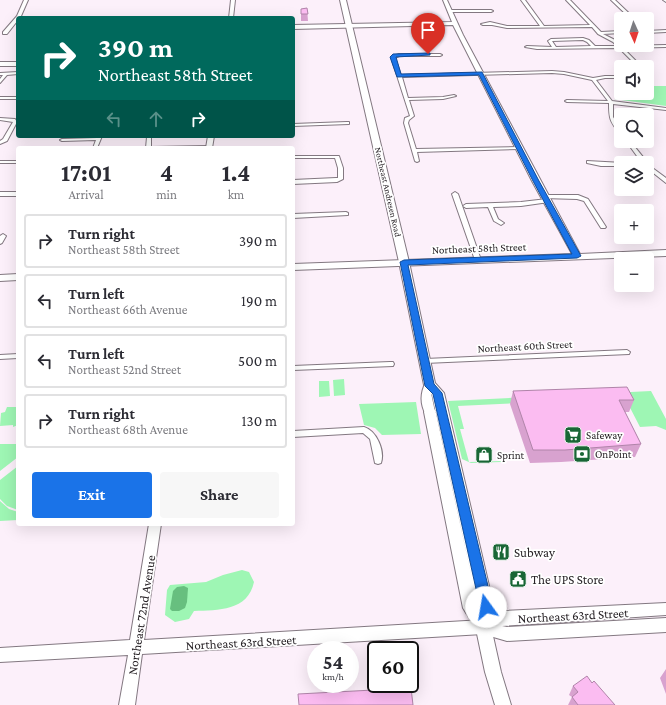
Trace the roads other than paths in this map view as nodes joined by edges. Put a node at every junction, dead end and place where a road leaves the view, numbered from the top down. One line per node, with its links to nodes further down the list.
1 (26, 0): 11 (street)
2 (233, 0): 12 (street)
3 (343, 0): 17 (main road, Northeast Andresen Road)
4 (445, 0): 8 (street)
5 (523, 0): 18 (street)
6 (568, 0): 19 (street)
7 (613, 0): 10 (street)
8 (449, 11): 9 (street); 14 (street)
9 (491, 11)
10 (626, 12)
11 (19, 16)
12 (231, 16)
13 (16, 19): 24 (street)
14 (455, 23): 17 (street); 39 (street)
15 (484, 24): 18 (street)
16 (295, 26): 17 (street)
17 (348, 26): 90 (main road, Northeast Andresen Road)
18 (543, 26): 19 (street)
19 (593, 26): 25 (street)
20 (666, 31): 23 (street)
21 (12, 32): 24 (street)
22 (614, 32): 25 (street)
23 (654, 32)
24 (3, 33)
25 (599, 33): 26 (street)
26 (614, 42)
27 (654, 46): 28 (street)
28 (666, 46)
29 (527, 47): 32 (street)
30 (594, 47): 31 (street); 32 (street); 32 (street)
31 (614, 47)
32 (555, 48)
33 (625, 52): 35 (street)
34 (440, 55): 42 (street)
35 (633, 60)
36 (0, 64): 37 (street)
37 (16, 64)
38 (16, 73): 41 (street)
39 (480, 73): 42 (street); 44 (street); 62 (street)
40 (0, 74): 41 (street)
41 (6, 74): 45 (street)
42 (399, 76): 49 (street)
43 (614, 78): 44 (street)
44 (593, 79): 51 (street)
45 (0, 82)
46 (454, 96): 49 (street)
47 (0, 98): 48 (street)
48 (16, 98)
49 (406, 99): 64 (street)
50 (567, 101): 51 (street)
51 (611, 102): 52 (street); 55 (street)
52 (666, 109)
53 (0, 119): 60 (street)
54 (347, 123): 56 (street)
55 (614, 123)
56 (295, 125)
57 (87, 138): 59 (street)
58 (150, 138): 61 (street)
59 (62, 140)
60 (0, 143)
61 (149, 146)
62 (520, 148): 64 (street); 78 (street)
63 (633, 148): 65 (street)
64 (414, 151): 67 (street)
65 (640, 156)
66 (295, 157): 74 (street)
67 (417, 161)
68 (0, 162): 69 (street)
69 (16, 162)
70 (589, 162): 71 (street)
71 (614, 164)
72 (654, 171): 73 (street)
73 (666, 181)
74 (295, 182)
75 (0, 194): 76 (street)
76 (16, 194)
77 (455, 194): 89 (street)
78 (546, 199): 79 (street); 84 (street); 88 (street)
79 (490, 205): 80 (street); 83 (street)
80 (466, 206)
81 (346, 214): 82 (street)
82 (295, 216)
83 (501, 223)
84 (603, 227)
85 (3, 236): 86 (street)
86 (0, 242)
87 (666, 253): 88 (street, Northeast 58th Street)
88 (577, 256): 89 (street, Northeast 58th Street)
89 (478, 260): 90 (street, Northeast 58th Street)
90 (404, 262): 91 (street, Northeast 58th Street); 97 (main road, Northeast Andresen Road)
91 (295, 267)
92 (16, 277): 93 (street)
93 (0, 278)
94 (627, 352): 97 (street, Northeast 60th Street)
95 (16, 356): 96 (street)
96 (0, 357)
97 (425, 361): 100 (main road, Northeast Andresen Road)
98 (390, 364): 99 (street)
99 (295, 368)
100 (430, 386): 101 (street, Northeast Andresen Road); 107 (main road, Northeast Andresen Road)
101 (430, 412): 107 (main road, Northeast Andresen Road)
102 (295, 434): 103 (street)
103 (378, 461)
104 (155, 526): 108 (street, Northeast 72nd Avenue)
105 (666, 609): 107 (street, Northeast 63rd Street)
106 (666, 625): 107 (street, Northeast 63rd Street)
107 (483, 627): 108 (street, Northeast 63rd Street); 111 (main road, Northeast Andresen Road)
108 (136, 648): 109 (street, Northeast 63rd Street); 110 (street, Northeast 72nd Avenue)
109 (0, 655)
110 (127, 705)
111 (503, 705)

